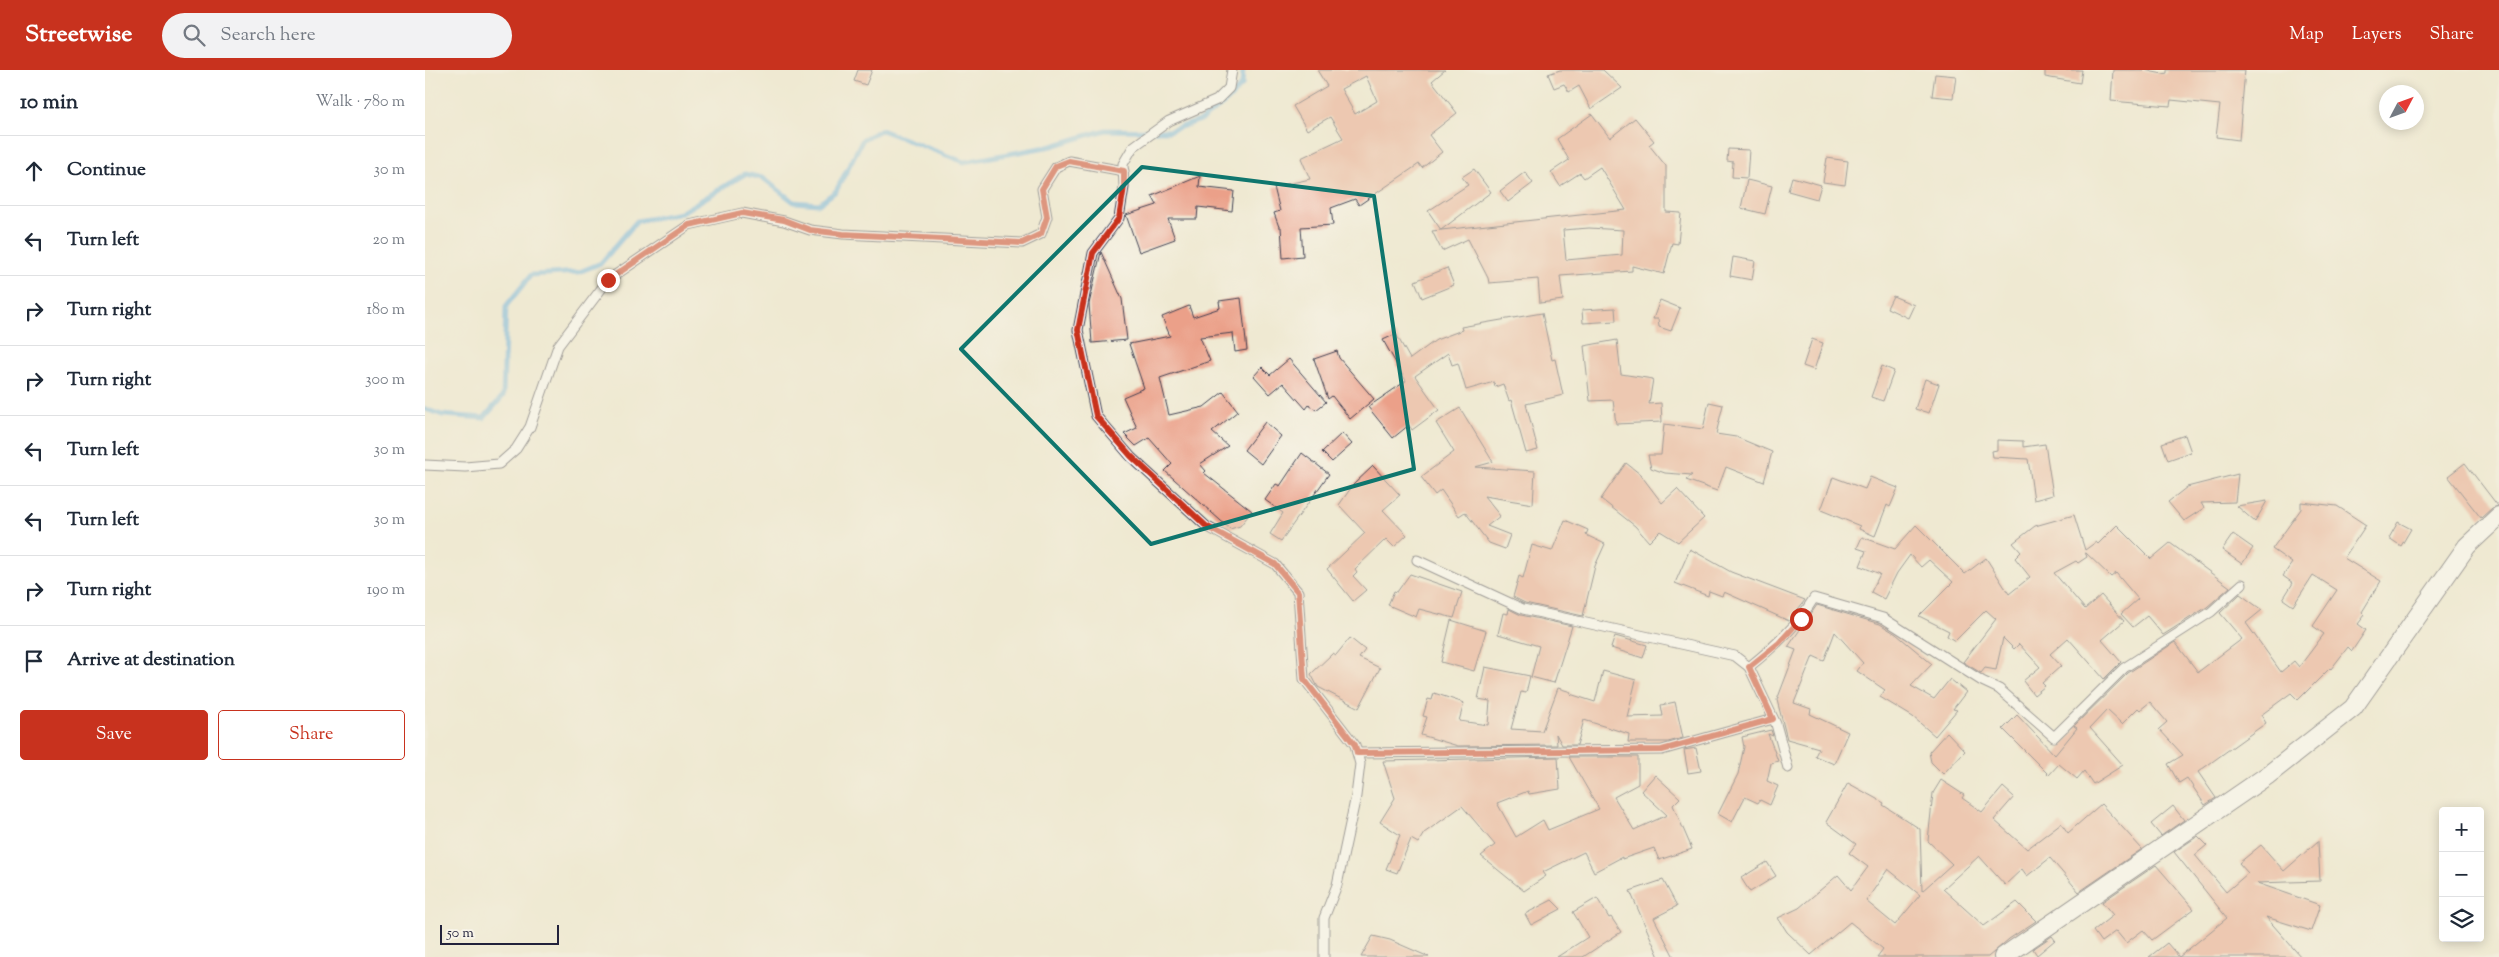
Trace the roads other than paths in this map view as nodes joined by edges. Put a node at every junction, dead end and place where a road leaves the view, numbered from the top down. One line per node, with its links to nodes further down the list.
1 (1232, 70): 2 (lane)
2 (1124, 171): 3 (lane); 9 (lane)
3 (425, 465)
4 (2499, 516): 12 (street)
5 (1417, 560): 7 (lane)
6 (2242, 584): 7 (lane)
7 (1749, 667): 8 (lane)
8 (1773, 719): 9 (lane); 10 (lane)
9 (1357, 753): 11 (lane)
10 (1788, 768)
11 (1324, 957)
12 (2003, 957)

